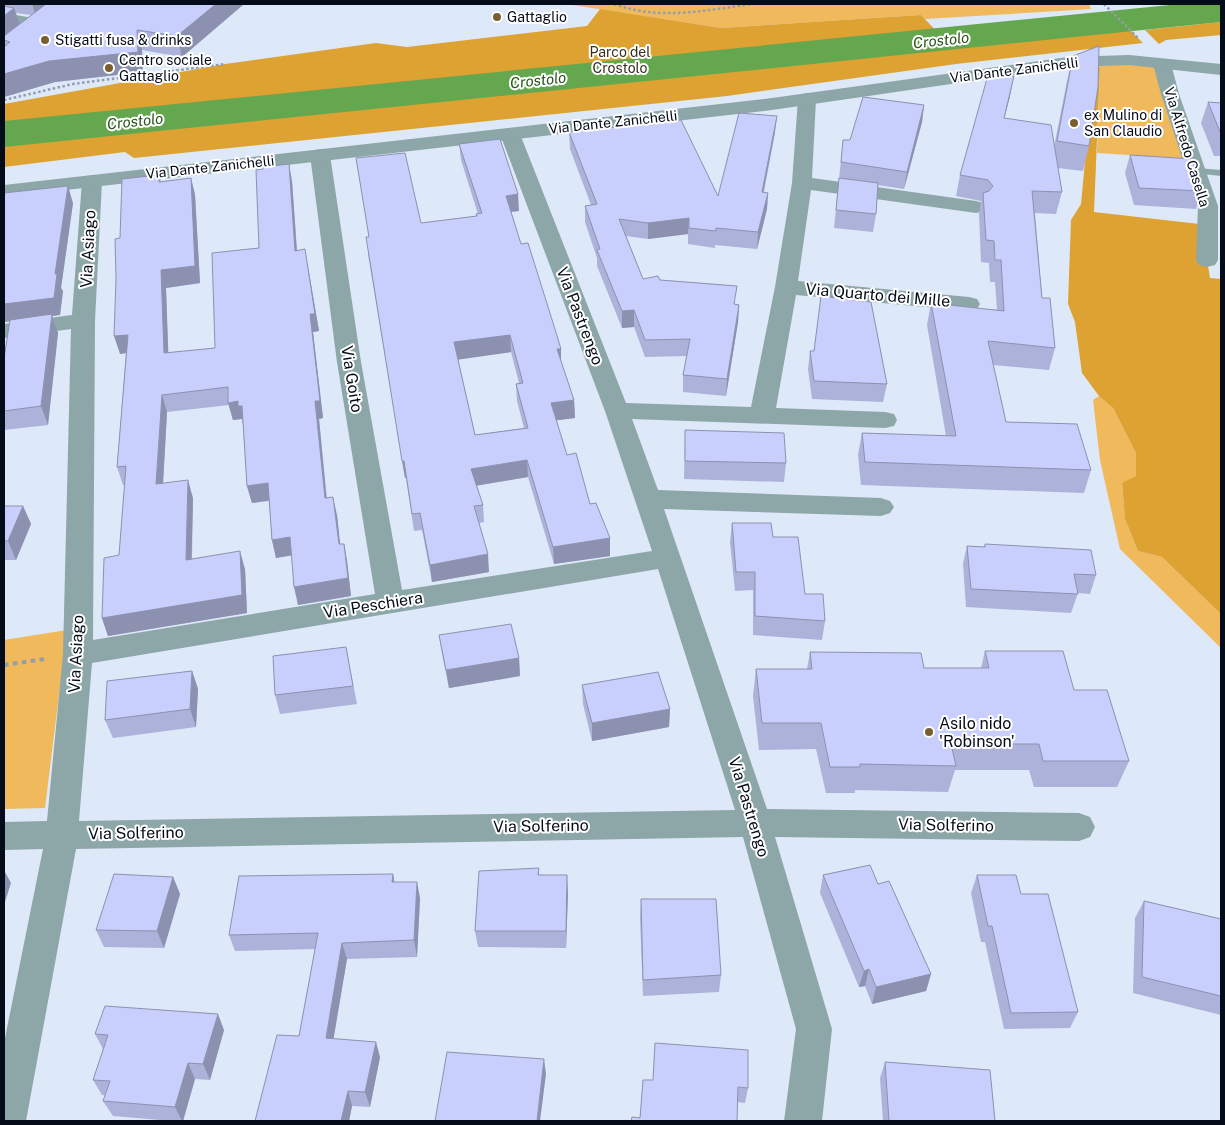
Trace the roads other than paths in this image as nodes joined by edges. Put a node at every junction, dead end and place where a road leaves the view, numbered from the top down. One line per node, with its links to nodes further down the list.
1 (4, 18): 2 (street)
2 (18, 40)
3 (1162, 64): 4 (street, Via Dante Zanichelli); 5 (street, Via Dante Zanichelli); 8 (street, Via Alfredo Casella)
4 (1221, 70)
5 (807, 99): 6 (street, Via Dante Zanichelli); 11 (street, Via Quarto dei Mille)
6 (510, 134): 7 (street, Via Dante Zanichelli); 20 (street, Via Pastrengo)
7 (320, 155): 10 (street, Via Dante Zanichelli); 26 (street, Via Goito)
8 (1197, 171): 9 (lane); 14 (street, Via Alfredo Casella)
9 (1221, 173)
10 (92, 181): 12 (street, Via Dante Zanichelli); 18 (street, Via Asiago)
11 (802, 184): 13 (street); 16 (street, Via Quarto dei Mille)
12 (4, 191)
13 (976, 207)
14 (1214, 207): 15 (street, Via Alfredo Casella)
15 (1207, 260)
16 (786, 287): 17 (street, Via Quarto dei Mille); 21 (street, Via Quarto dei Mille)
17 (969, 304)
18 (84, 321): 19 (street); 27 (street, Via Asiago)
19 (4, 331)
20 (617, 411): 21 (street); 23 (street, Via Pastrengo)
21 (762, 416): 22 (street)
22 (885, 420)
23 (647, 499): 24 (street); 25 (street, Via Pastrengo)
24 (881, 508)
25 (668, 558): 26 (street, Via Peschiera); 28 (street, Via Pastrengo)
26 (390, 602): 27 (street, Via Peschiera)
27 (78, 654): 30 (street, Via Asiago)
28 (756, 823): 29 (street, Via Solferino); 30 (street, Via Solferino); 33 (street, Via Pastrengo)
29 (1079, 827)
30 (62, 834): 31 (street, Via Solferino); 32 (street, Via Asiago)
31 (4, 836)
32 (7, 1121)
33 (803, 1121)

